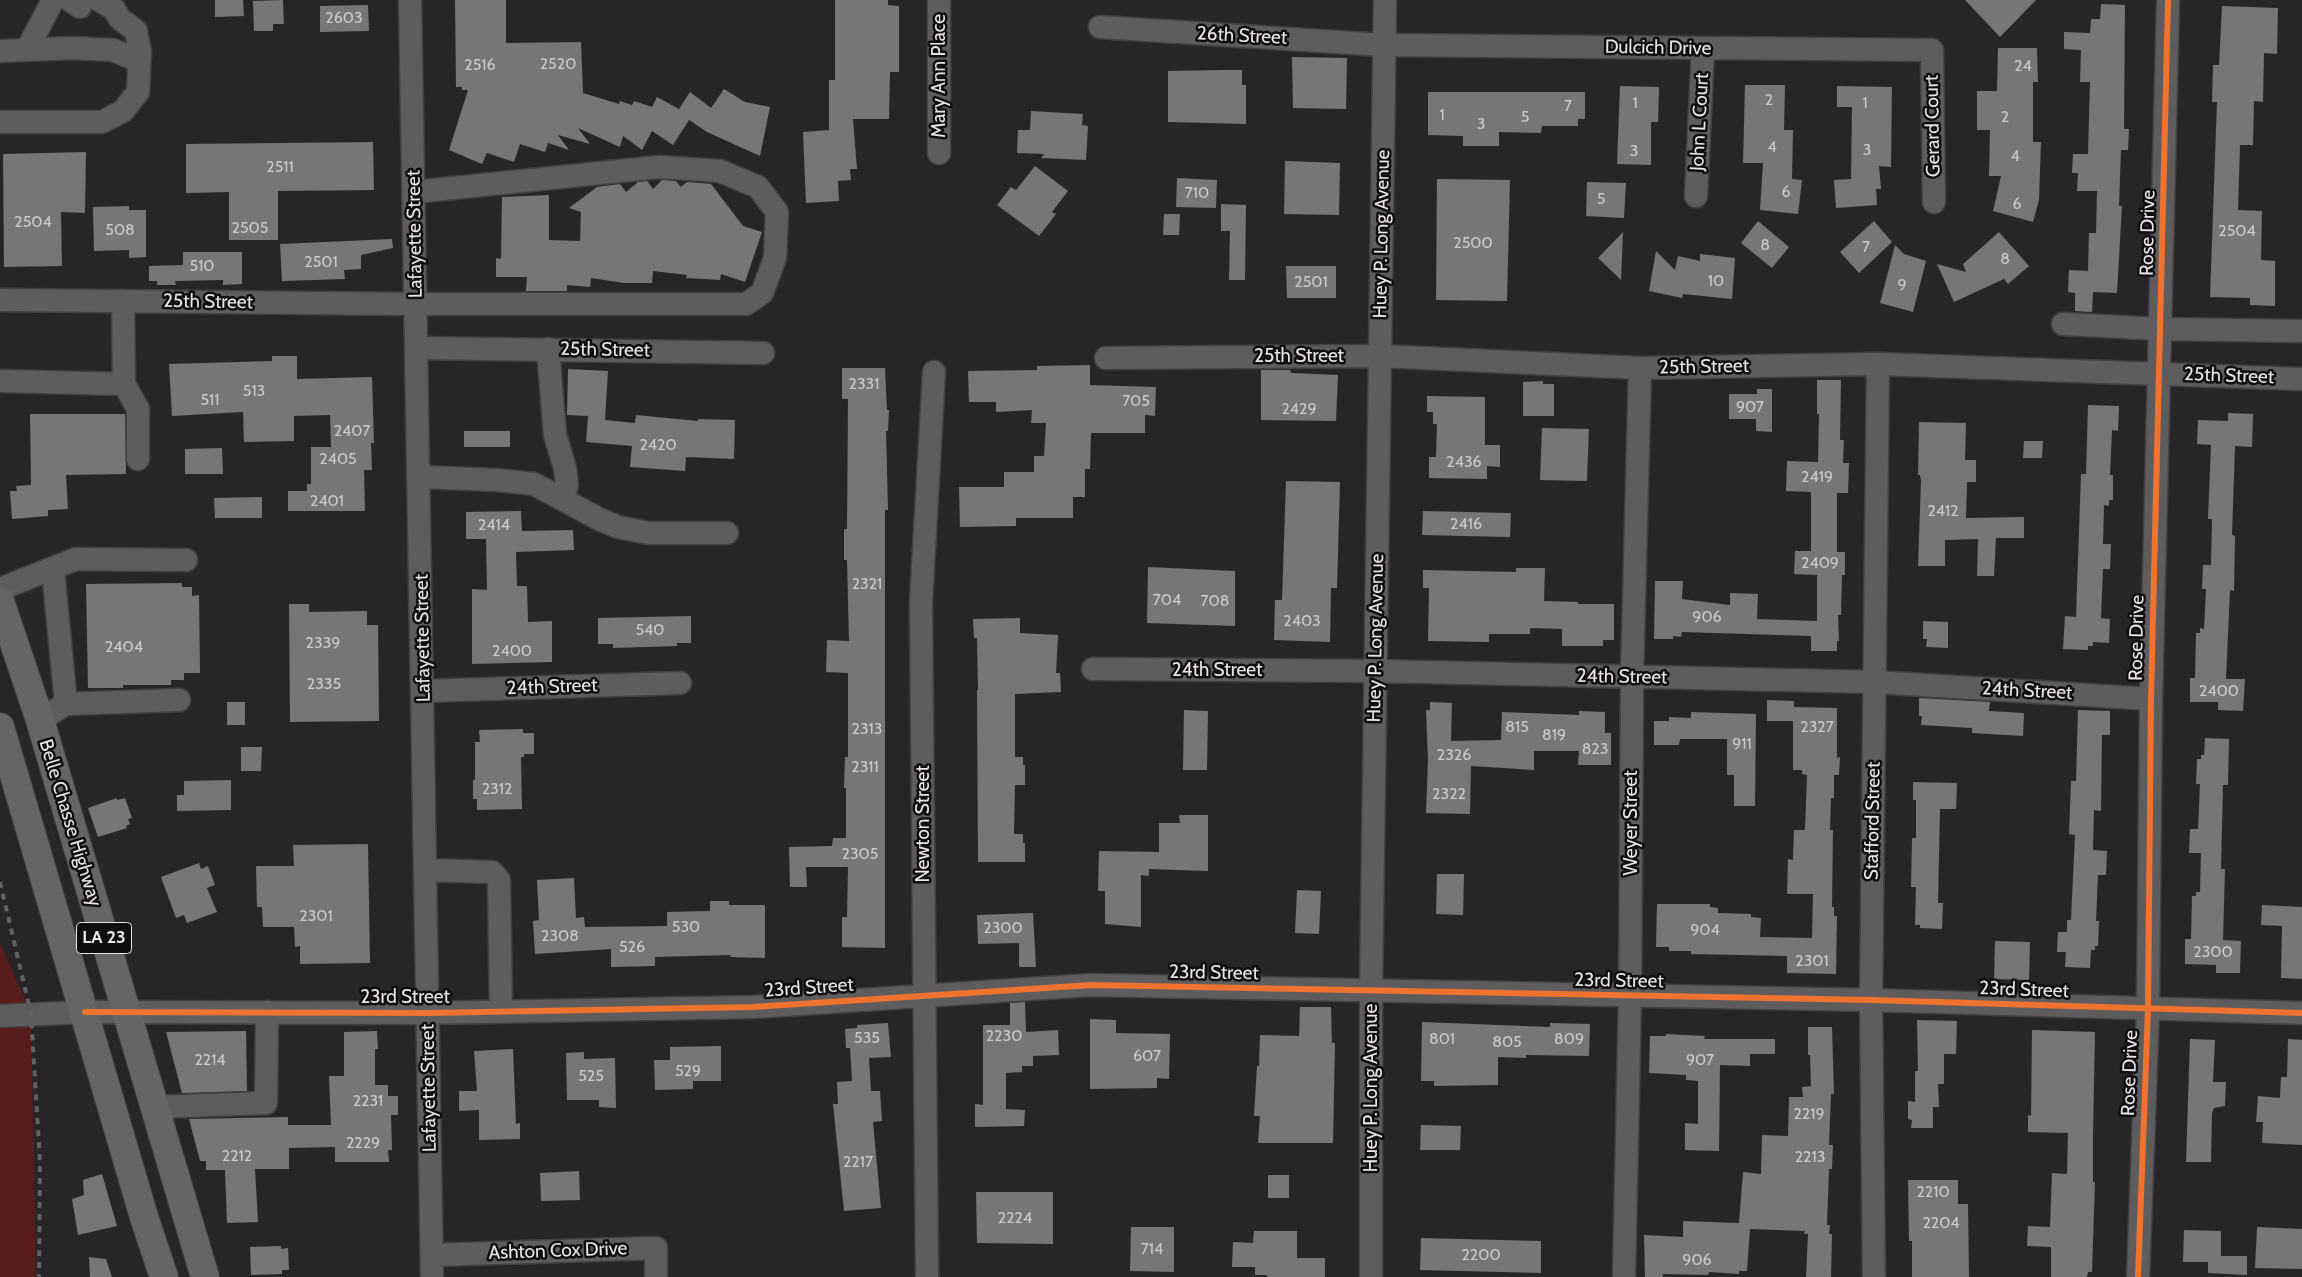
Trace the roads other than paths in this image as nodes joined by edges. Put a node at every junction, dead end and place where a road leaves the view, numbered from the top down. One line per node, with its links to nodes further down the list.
1 (53, 0): 10 (street)
2 (410, 0): 16 (street, Lafayette Street)
3 (939, 0): 15 (street, Mary Ann Place)
4 (1385, 0): 8 (street, Huey P. Long Avenue)
5 (2168, 0): 23 (street, Rose Drive)
6 (84, 5): 13 (street)
7 (1100, 27): 8 (street, 26th Street)
8 (1384, 45): 9 (street, Dulcich Drive); 28 (street, Huey P. Long Avenue)
9 (1703, 48): 11 (street, Dulcich Drive); 17 (street, John L Court)
10 (27, 50): 12 (street); 13 (street)
11 (1932, 50): 18 (street, Gerard Court)
12 (0, 51)
13 (139, 61): 14 (street)
14 (0, 122)
15 (939, 153)
16 (414, 192): 21 (street, Lafayette Street); 21 (street, 25th Street)
17 (1696, 196)
18 (1934, 202)
19 (0, 300): 20 (street, 25th Street)
20 (123, 301): 21 (street, 25th Street); 36 (street)
21 (416, 304): 25 (street, Lafayette Street)
22 (2063, 324): 23 (street)
23 (2161, 329): 24 (street); 33 (street, Rose Drive)
24 (2302, 331)
25 (418, 348): 26 (street, 25th Street); 38 (street, Lafayette Street)
26 (548, 349): 27 (street, 25th Street); 39 (street)
27 (763, 353)
28 (1380, 356): 29 (street, 25th Street); 31 (street, 25th Street); 46 (street, Huey P. Long Avenue)
29 (1106, 358)
30 (1878, 364): 31 (street, 25th Street); 33 (street, 25th Street); 48 (street, Stafford Street)
31 (1640, 368): 47 (street, Weyer Street)
32 (934, 372): 58 (street, Newton Street)
33 (2159, 373): 34 (street, 25th Street); 51 (street, Rose Drive)
34 (2302, 379)
35 (0, 381): 36 (street)
36 (124, 384): 37 (street)
37 (138, 459)
38 (420, 477): 39 (street); 50 (street, Lafayette Street)
39 (562, 498): 40 (street)
40 (727, 533)
41 (186, 560): 42 (street)
42 (53, 570): 43 (street); 53 (street)
43 (0, 590)
44 (0, 601): 54 (highway, Belle Chasse Highway / LA 23)
45 (1093, 669): 46 (street, 24th Street)
46 (1376, 671): 47 (street, 24th Street); 57 (street, Huey P. Long Avenue)
47 (1632, 677): 48 (street, 24th Street); 59 (street, Weyer Street)
48 (1875, 682): 51 (street, 24th Street); 60 (street, Stafford Street)
49 (680, 683): 50 (street, 24th Street)
50 (423, 691): 56 (street, Lafayette Street)
51 (2151, 699): 61 (street, Rose Drive)
52 (179, 700): 53 (street)
53 (66, 704): 54 (street)
54 (40, 720): 64 (highway, Belle Chasse Highway / LA 23)
55 (0, 727): 63 (highway, Belle Chasse Highway / LA 23)
56 (426, 870): 62 (street); 66 (street, Lafayette Street)
57 (1371, 992): 58 (street, 23rd Street); 59 (street, 23rd Street); 76 (street, Huey P. Long Avenue)
58 (924, 995): 62 (street, 23rd Street); 75 (street, Newton Street)
59 (1630, 996): 60 (street, 23rd Street); 77 (street, Weyer Street)
60 (1871, 1000): 61 (street, 23rd Street); 78 (street, Stafford Street)
61 (2148, 1009): 67 (street, 23rd Street); 79 (street, Rose Drive)
62 (501, 1011): 66 (street, 23rd Street)
63 (84, 1012): 64 (street, 23rd Street); 68 (street, 23rd Street); 71 (highway, Belle Chasse Highway / LA 23)
64 (126, 1012): 65 (street, 23rd Street); 69 (highway, Belle Chasse Highway / LA 23)
65 (267, 1012): 66 (street, 23rd Street); 69 (street)
66 (428, 1013): 70 (street, Lafayette Street)
67 (2302, 1013)
68 (0, 1016)
69 (154, 1107): 72 (highway, Belle Chasse Highway / LA 23)
70 (432, 1255): 73 (street, Lafayette Street); 74 (street, Ashton Cox Drive)
71 (164, 1277)
72 (205, 1277)
73 (432, 1277)
74 (656, 1277)
75 (927, 1277)
76 (1370, 1277)
77 (1624, 1277)
78 (1874, 1277)
79 (2138, 1277)

